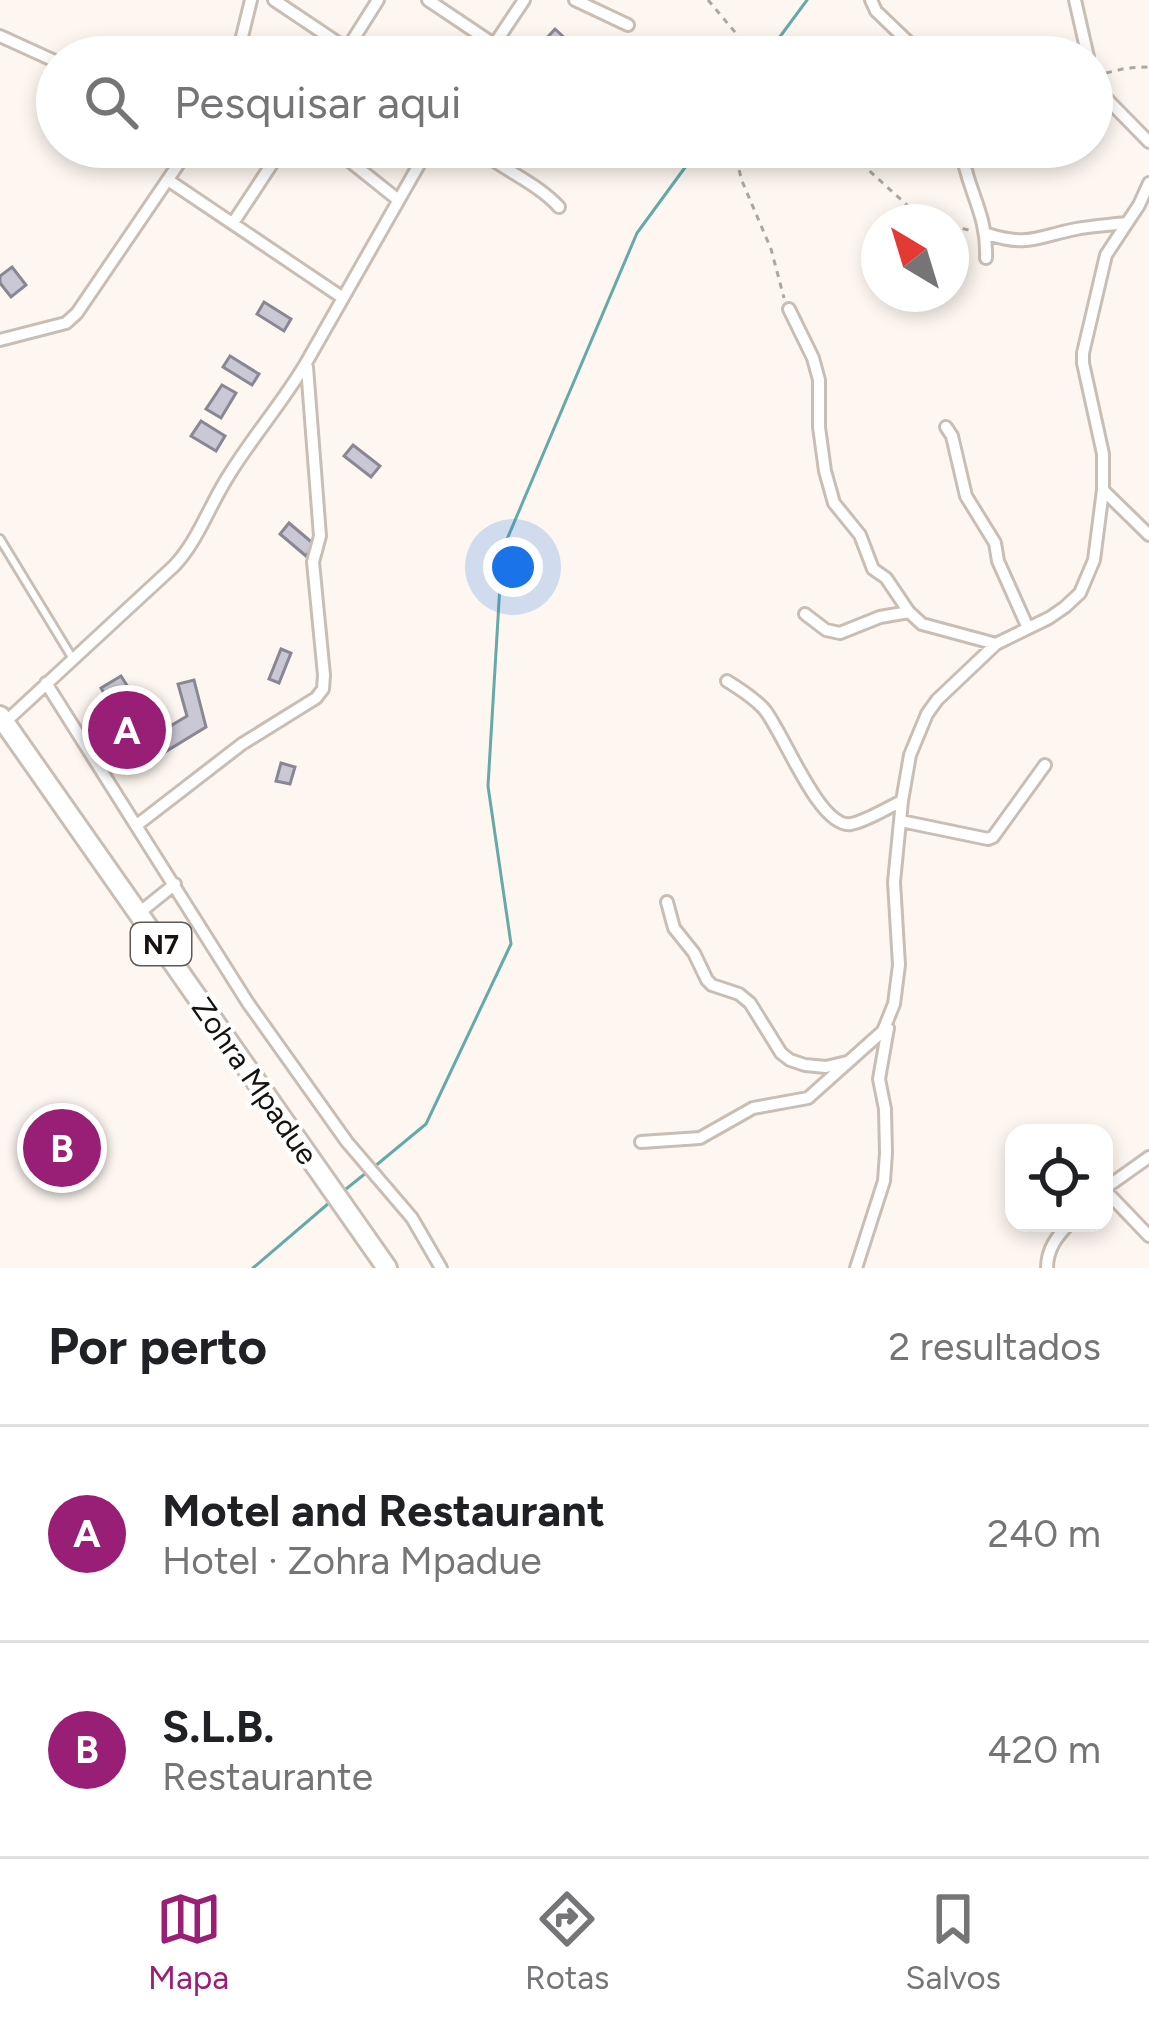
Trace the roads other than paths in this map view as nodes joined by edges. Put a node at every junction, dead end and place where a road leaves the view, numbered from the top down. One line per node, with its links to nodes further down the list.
1 (251, 0): 11 (street)
2 (274, 0): 12 (street)
3 (379, 0): 13 (street)
4 (428, 0): 14 (street)
5 (524, 0): 15 (street)
6 (575, 0): 9 (street)
7 (871, 0): 16 (street)
8 (1075, 0): 17 (street)
9 (628, 25)
10 (0, 36): 18 (street)
11 (242, 36)
12 (322, 36)
13 (355, 36)
14 (482, 36)
15 (499, 36)
16 (903, 36)
17 (1083, 36)
18 (36, 52)
19 (1113, 113): 20 (street)
20 (1149, 142)
21 (176, 168): 27 (street)
22 (269, 168): 31 (street)
23 (358, 168): 29 (street)
24 (416, 168): 29 (street)
25 (502, 168): 30 (street)
26 (965, 168): 33 (street)
27 (168, 180): 31 (street); 37 (street)
28 (1149, 183): 32 (street)
29 (397, 199): 35 (street)
30 (559, 206)
31 (233, 223): 35 (street)
32 (1126, 224): 33 (street); 40 (street)
33 (987, 234): 34 (street)
34 (986, 258)
35 (343, 298): 38 (street)
36 (789, 309): 43 (street)
37 (0, 340)
38 (307, 363): 47 (street); 54 (street)
39 (946, 427): 45 (street)
40 (1103, 490): 41 (street); 45 (street)
41 (1148, 538)
42 (0, 539): 47 (lane)
43 (909, 612): 44 (street); 46 (street)
44 (805, 614)
45 (1028, 628): 46 (street)
46 (996, 644): 52 (street)
47 (73, 659): 49 (street)
48 (727, 681): 52 (street)
49 (46, 683): 50 (street); 54 (street)
50 (1, 722): 57 (highway, Zohra Mpadue / N7)
51 (1045, 765): 53 (street)
52 (902, 801): 53 (street)
53 (901, 821): 58 (street)
54 (137, 825): 55 (street)
55 (175, 884): 57 (street); 67 (street)
56 (668, 902): 59 (street)
57 (139, 913): 66 (highway, Zohra Mpadue / N7)
58 (889, 1019): 59 (street); 68 (street)
59 (850, 1062): 60 (street)
60 (641, 1142)
61 (1149, 1157): 62 (street)
62 (1113, 1183)
63 (1113, 1198): 65 (street)
64 (1061, 1232): 69 (street)
65 (1149, 1235)
66 (386, 1268)
67 (441, 1268)
68 (856, 1268)
69 (1047, 1268)

